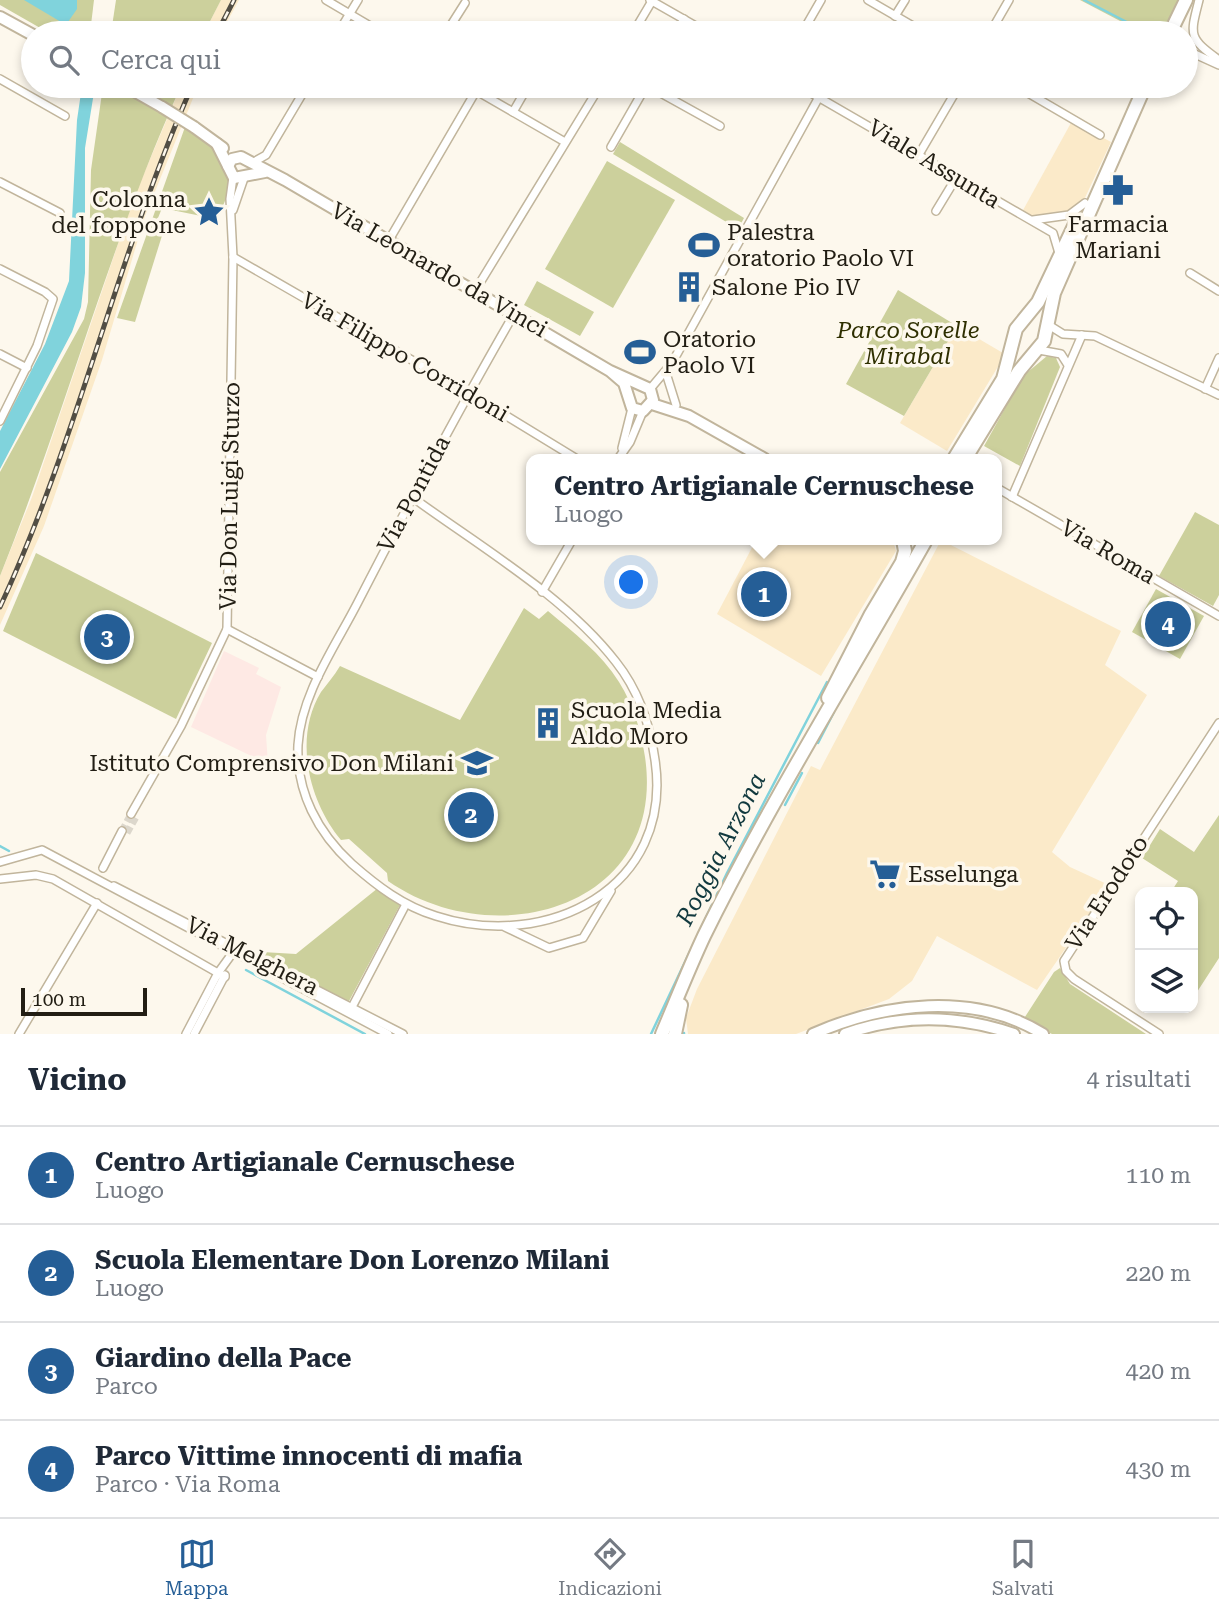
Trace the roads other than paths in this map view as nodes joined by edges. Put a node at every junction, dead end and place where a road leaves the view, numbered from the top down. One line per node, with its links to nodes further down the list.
1 (326, 0): 10 (street)
2 (358, 0): 10 (street)
3 (821, 0): 19 (street)
4 (868, 0): 11 (street)
5 (905, 0): 11 (street)
6 (1009, 0): 21 (street)
7 (1196, 0): 22 (main road); 23 (street)
8 (651, 1): 13 (street); 17 (street)
9 (465, 3): 16 (street)
10 (349, 14): 14 (street); 15 (street)
11 (895, 16): 20 (street)
12 (0, 17): 24 (street)
13 (684, 19): 18 (street)
14 (345, 21)
15 (361, 21)
16 (454, 21)
17 (640, 21)
18 (687, 21)
19 (809, 21)
20 (904, 21)
21 (997, 21)
22 (1179, 21)
23 (1192, 21)
24 (21, 28)
25 (1198, 45): 27 (street)
26 (1198, 54): 27 (street)
27 (1219, 62)
28 (0, 79): 29 (street)
29 (21, 91)
30 (33, 98): 45 (street)
31 (146, 98): 50 (street, Via Leonardo da Vinci, bridge)
32 (300, 98): 53 (street)
33 (475, 98): 62 (street)
34 (489, 98): 44 (street)
35 (521, 98): 44 (street)
36 (592, 98): 49 (street)
37 (640, 98): 51 (street)
38 (668, 98): 47 (street)
39 (818, 98): 80 (street)
40 (821, 98): 52 (street, Viale Assunta)
41 (952, 98): 52 (street)
42 (1037, 98): 48 (street)
43 (1139, 98): 46 (main road)
44 (513, 112): 49 (street)
45 (65, 116)
46 (1128, 121): 58 (main road); 71 (main road)
47 (720, 127)
48 (1100, 135)
49 (565, 142): 67 (street)
50 (217, 145): 53 (street, Via Leonardo da Vinci); 55 (street, Via Leonardo da Vinci)
51 (611, 147)
52 (918, 156): 56 (street, Viale Assunta)
53 (244, 160): 54 (street, Via Leonardo da Vinci); 55 (street); 55 (street)
54 (268, 172): 55 (street); 62 (street, Via Leonardo da Vinci)
55 (238, 174): 63 (street, Via Don Luigi Sturzo)
56 (956, 178): 59 (street); 61 (street, Viale Assunta)
57 (0, 182): 60 (street)
58 (1085, 203): 61 (street); 64 (main road)
59 (936, 211)
60 (61, 213)
61 (1033, 220): 64 (street, Viale Assunta)
62 (389, 240): 67 (street, Via Leonardo da Vinci)
63 (233, 257): 83 (street, Via Filippo Corridoni); 105 (street, Via Don Luigi Sturzo)
64 (1060, 257): 70 (main road)
65 (0, 269): 78 (street)
66 (1190, 273): 68 (street)
67 (475, 291): 69 (street, Via Leonardo da Vinci)
68 (1219, 291)
69 (514, 314): 79 (street, Via Leonardo da Vinci); 83 (street, Via Pontida)
70 (1028, 317): 71 (main road); 73 (main road)
71 (1047, 324): 72 (street); 74 (main road)
72 (1082, 335): 77 (street); 82 (street)
73 (1014, 345): 74 (main road); 93 (main road)
74 (1036, 352): 77 (street); 94 (main road)
75 (0, 354): 78 (street)
76 (1219, 358): 82 (street)
77 (1068, 366): 97 (street)
78 (27, 368): 89 (street)
79 (610, 371): 81 (street, Via Leonardo da Vinci); 84 (street, Via Leonardo da Vinci)
80 (666, 373): 81 (street); 86 (street)
81 (647, 389): 84 (street); 86 (street, Via Leonardo da Vinci); 87 (street)
82 (1205, 389): 85 (street)
83 (469, 393): 90 (street, Via Filippo Corridoni); 96 (street, Via Pontida)
84 (629, 393): 87 (street)
85 (1219, 395)
86 (676, 405): 88 (street, Via Leonardo da Vinci)
87 (642, 408): 88 (street, Via Leonardo da Vinci); 91 (street)
88 (690, 416): 92 (street, Via Leonardo da Vinci)
89 (0, 421)
90 (569, 454)
91 (620, 454)
92 (756, 454)
93 (957, 454)
94 (969, 454)
95 (1002, 491): 97 (street, Via Roma)
96 (412, 497): 103 (street); 106 (street, Via Pontida)
97 (1012, 497): 104 (street, Via Roma)
98 (569, 545): 103 (street)
99 (904, 545): 108 (main road)
100 (913, 545): 102 (main road)
101 (923, 545): 102 (main road)
102 (898, 591): 108 (main road)
103 (542, 592): 114 (street)
104 (1219, 616)
105 (228, 629): 106 (street); 109 (street, Via Don Luigi Sturzo)
106 (318, 677): 116 (street, Via Pontida)
107 (1219, 723): 133 (street, Via Erodoto)
108 (816, 727): 119 (main road)
109 (133, 816)
110 (123, 834): 112 (street)
111 (0, 862): 118 (street, Via Melghera)
112 (103, 868)
113 (0, 879): 115 (street)
114 (614, 886): 117 (street); 117 (street)
115 (97, 903): 120 (street); 122 (street)
116 (406, 904): 117 (street, Via Pontida); 121 (street)
117 (501, 926)
118 (235, 951): 120 (street); 121 (street, Via Melghera)
119 (688, 974): 127 (main road); 128 (main road)
120 (222, 975): 123 (street); 124 (street)
121 (350, 1011): 125 (street, Via Melghera); 126 (street, Via Melghera)
122 (19, 1034)
123 (186, 1034)
124 (194, 1034)
125 (388, 1034)
126 (403, 1034)
127 (662, 1034)
128 (674, 1034)
129 (813, 1034): 132 (street)
130 (845, 1034): 131 (street)
131 (1014, 1034)
132 (1043, 1034)
133 (1159, 1034)

